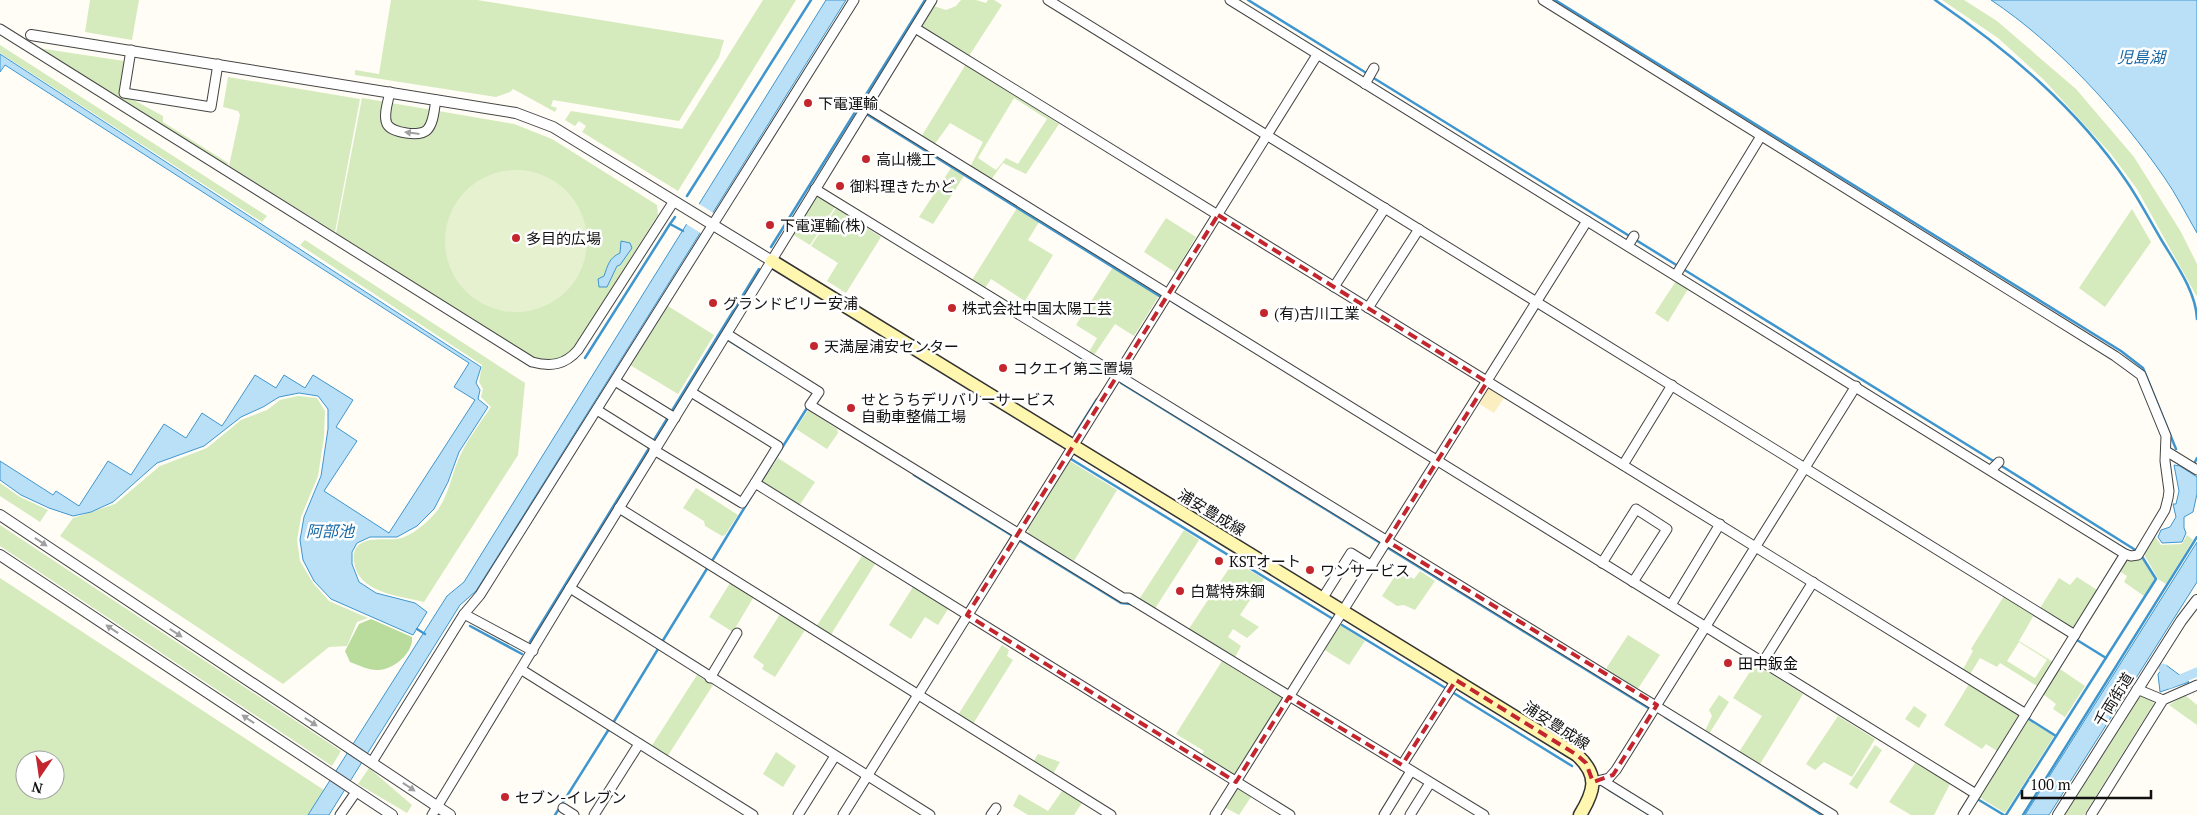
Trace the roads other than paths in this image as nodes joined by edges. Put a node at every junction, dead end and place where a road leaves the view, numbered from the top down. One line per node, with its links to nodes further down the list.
1 (854, 0): 22 (street)
2 (932, 0): 6 (street)
3 (1048, 0): 15 (street)
4 (1230, 0): 10 (street)
5 (1543, 0): 16 (street)
6 (915, 28): 14 (street); 20 (street)
7 (0, 29): 18 (street)
8 (31, 35): 9 (street)
9 (131, 50): 11 (street); 11 (street)
10 (1317, 55): 15 (street); 21 (street)
11 (218, 64): 12 (street)
12 (390, 92): 13 (street); 13 (street, one-way to 12)
13 (436, 100): 18 (street)
14 (866, 107): 17 (street); 27 (street)
15 (1267, 135): 19 (street); 20 (street)
16 (1762, 136): 25 (street); 41 (street)
17 (815, 189): 24 (street); 31 (street)
18 (674, 202): 22 (street)
19 (1385, 208): 23 (street); 26 (street)
20 (1218, 215): 26 (street); 27 (street)
21 (1587, 221): 25 (street); 28 (street)
22 (711, 224): 24 (street); 32 (street)
23 (1419, 229): 28 (street); 29 (street)
24 (772, 261): 30 (street); 40 (main road, 浦安豊成線)
25 (1679, 270): 35 (street)
26 (1334, 287): 29 (street)
27 (1168, 295): 31 (street); 42 (street)
28 (1537, 302): 33 (street); 34 (street)
29 (1368, 308): 33 (street)
30 (727, 334): 36 (street); 50 (street)
31 (1118, 376): 40 (street); 51 (street)
32 (615, 381): 37 (street); 38 (street)
33 (1487, 382): 42 (street); 43 (street)
34 (1672, 386): 43 (street); 44 (street)
35 (1856, 386): 44 (street); 53 (street)
36 (691, 392): 38 (street); 46 (street)
37 (597, 410): 39 (street); 64 (street)
38 (671, 416): 39 (street)
39 (653, 446): 46 (street); 47 (street)
40 (1073, 446): 50 (street); 60 (main road, 浦安豊成線)
41 (2166, 451): 45 (street); 53 (street)
42 (1438, 461): 51 (street); 55 (street)
43 (1623, 465): 49 (street)
44 (1806, 468): 52 (street); 68 (street)
45 (2197, 470)
46 (755, 483): 65 (street)
47 (619, 508): 59 (street); 76 (street)
48 (0, 515): 83 (street, one-way to 83)
49 (1720, 524): 52 (street); 62 (street)
50 (1018, 534): 65 (street); 77 (street)
51 (1387, 541): 56 (street); 79 (street)
52 (1755, 546): 58 (street); 66 (street)
53 (2125, 554): 68 (street)
54 (0, 555): 90 (street, one-way to 54)
55 (1602, 563): 57 (street); 57 (street)
56 (1372, 566): 60 (street); 63 (street)
57 (1633, 582): 62 (street)
58 (1812, 584): 70 (street); 80 (street)
59 (570, 588): 69 (street); 72 (street)
60 (1322, 599): 63 (main road, 浦安豊成線)
61 (2197, 600): 75 (street, 千両街道)
62 (1671, 605): 66 (street)
63 (1344, 612): 74 (main road, 浦安豊成線); 77 (street)
64 (464, 614): 69 (street); 83 (street)
65 (968, 614): 76 (street); 87 (street)
66 (1706, 628): 70 (street); 79 (street)
67 (737, 633): 72 (street)
68 (2075, 635): 80 (street)
69 (532, 651): 71 (street)
70 (1763, 662): 91 (street)
71 (522, 670): 81 (street); 93 (street)
72 (710, 678): 82 (street)
73 (2197, 685): 78 (street)
74 (1452, 687): 84 (street); 88 (main road, 浦安豊成線)
75 (2137, 689): 78 (street); 114 (street, 千両街道)
76 (917, 694): 86 (street); 94 (street)
77 (1290, 696): 84 (street); 87 (street)
78 (2163, 700): 115 (street)
79 (1657, 705): 88 (street); 112 (street)
80 (2026, 714): 91 (street)
81 (639, 744): 99 (street); 100 (street)
82 (834, 758): 86 (street); 101 (street)
83 (370, 761): 93 (street, one-way to 93)
84 (1402, 765): 85 (street)
85 (1411, 771): 89 (street); 107 (street)
86 (867, 776): 102 (street); 103 (street)
87 (1236, 782): 105 (street); 106 (street)
88 (1598, 782): 110 (main road); 111 (street)
89 (1430, 783): 108 (street); 109 (street)
90 (353, 790): 95 (street); 96 (street)
91 (1976, 794): 113 (street)
92 (562, 808): 98 (street)
93 (435, 811): 97 (street)
94 (1096, 811): 104 (street)
95 (340, 815)
96 (392, 815)
97 (450, 815)
98 (574, 815)
99 (594, 815)
100 (753, 815)
101 (798, 815)
102 (843, 815)
103 (930, 815)
104 (1111, 815)
105 (1215, 815)
106 (1290, 815)
107 (1384, 815)
108 (1410, 815)
109 (1484, 815)
110 (1580, 815)
111 (1658, 815)
112 (1833, 815)
113 (1963, 815)
114 (2058, 815)
115 (2091, 815)

